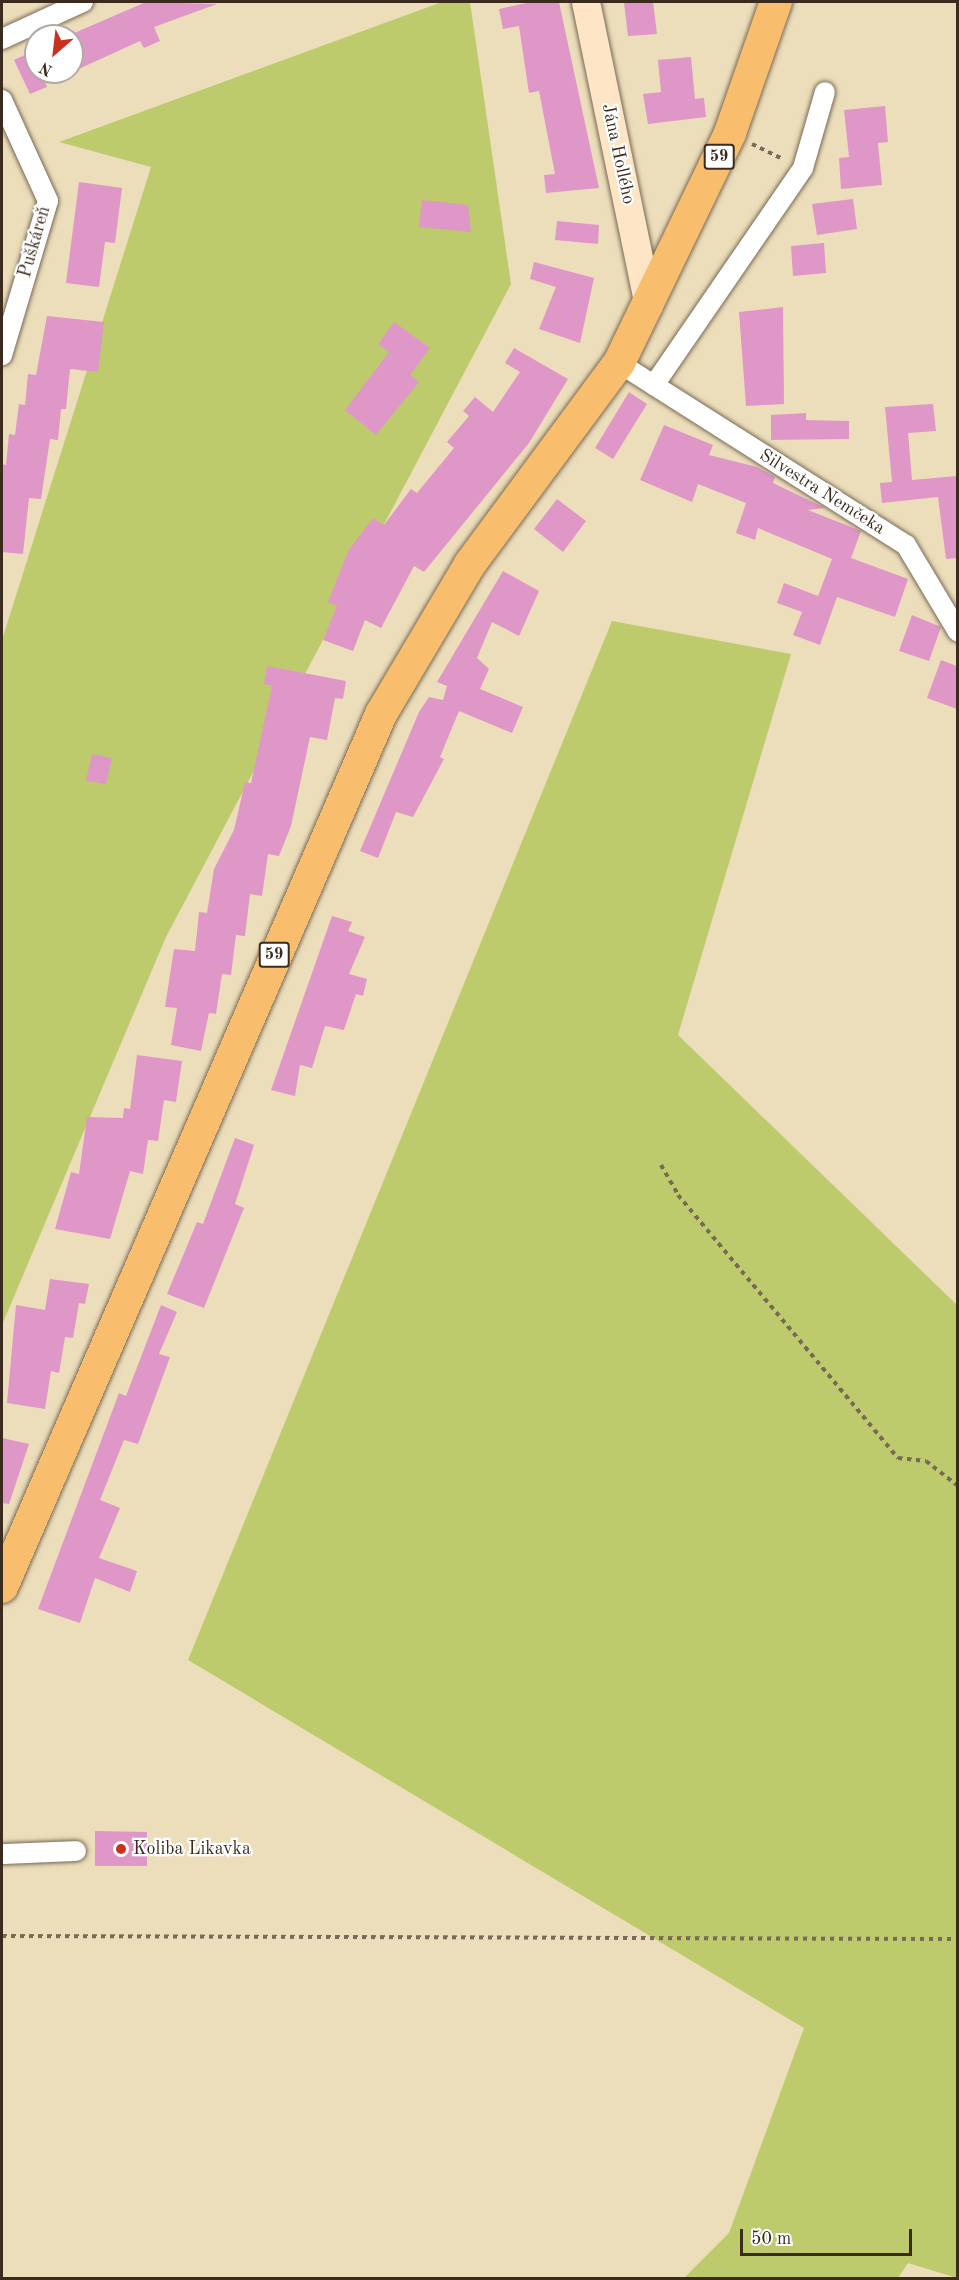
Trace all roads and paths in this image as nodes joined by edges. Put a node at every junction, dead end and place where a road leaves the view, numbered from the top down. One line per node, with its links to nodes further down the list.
1 (83, 2): 4 (street)
2 (586, 2): 9 (street, Jána Hollého)
3 (776, 2): 7 (main road, 59)
4 (2, 39)
5 (825, 92): 8 (street)
6 (2, 100): 10 (street, Puškáreň)
7 (730, 133): 8 (path); 9 (main road, 59)
8 (803, 168): 12 (street)
9 (649, 306): 11 (main road, 59)
10 (2, 355)
11 (619, 363): 12 (street, Silvestra Nemčeka); 16 (main road, 59)
12 (654, 385): 13 (street, Silvestra Nemčeka)
13 (957, 632)
14 (661, 1165): 15 (path)
15 (957, 1486)
16 (2, 1587)
17 (76, 1851): 18 (street)
18 (2, 1854)
19 (2, 1936): 20 (path)
20 (957, 1939)

